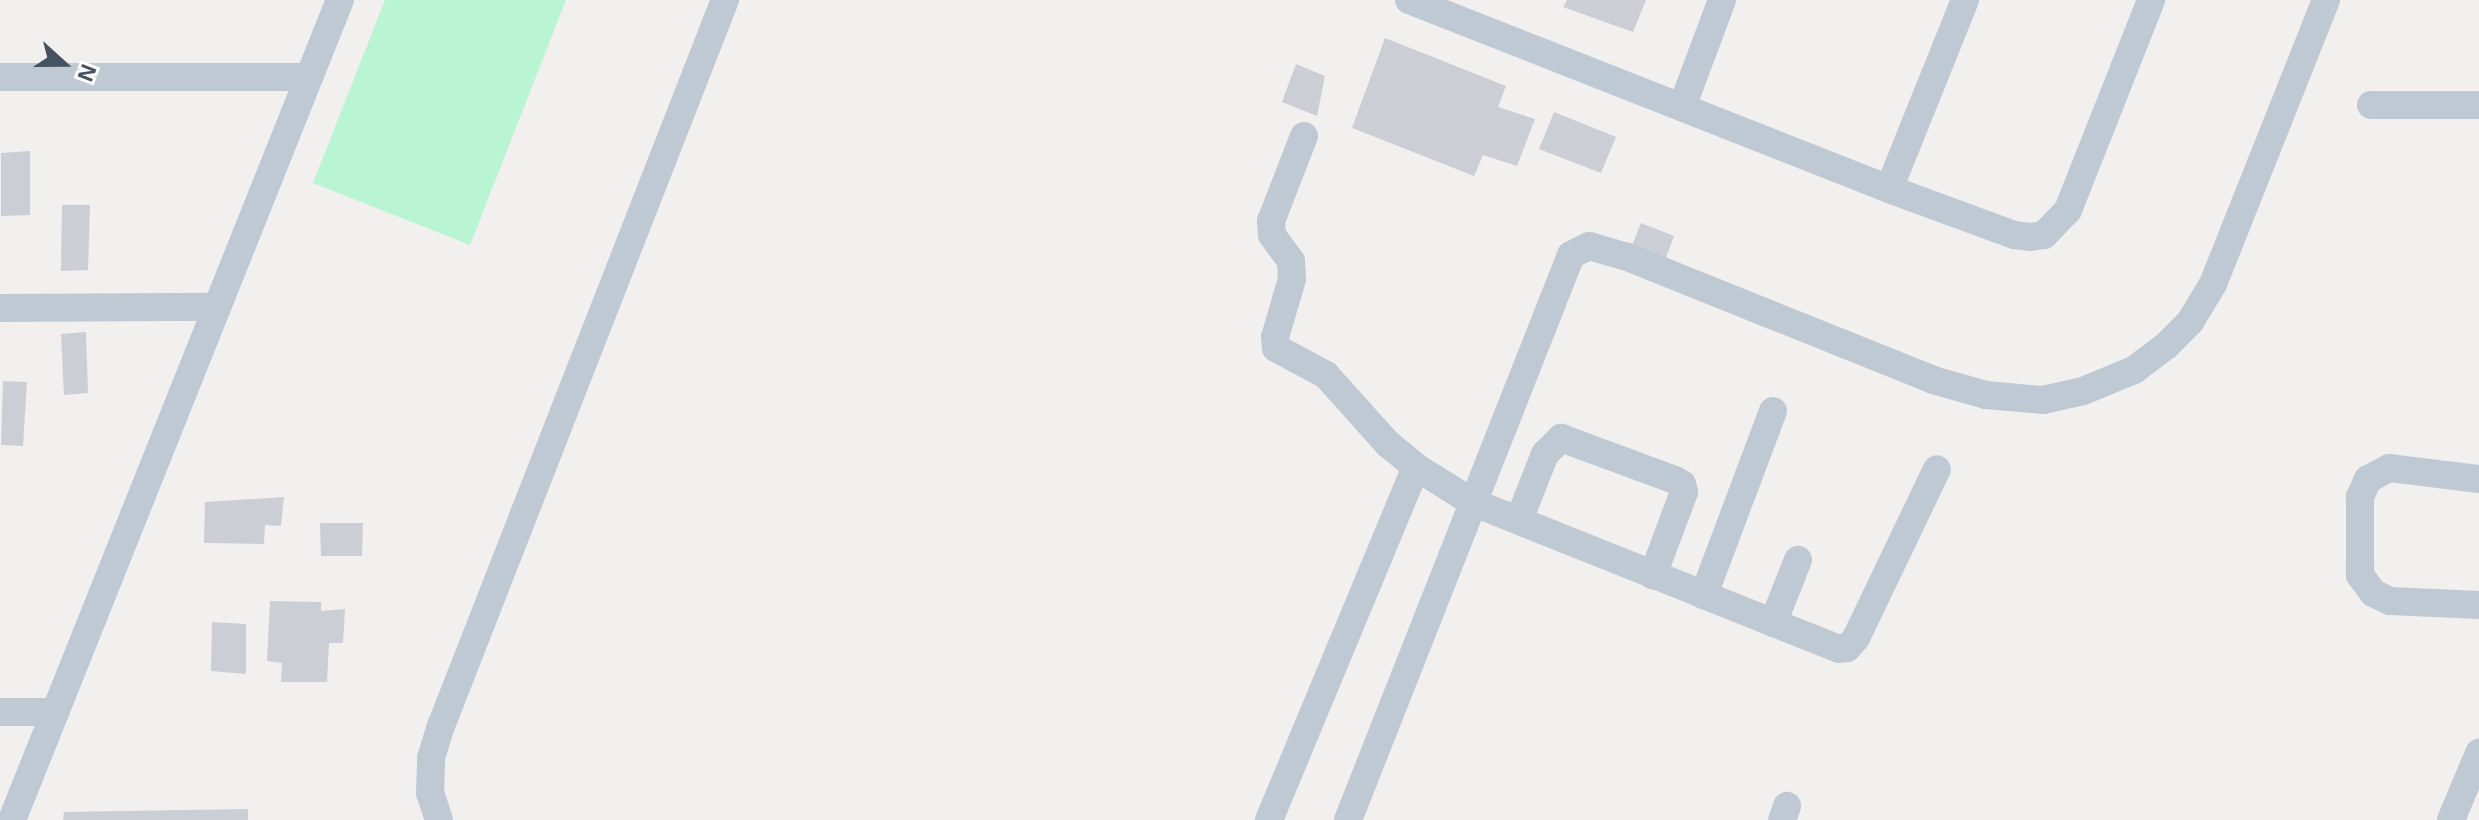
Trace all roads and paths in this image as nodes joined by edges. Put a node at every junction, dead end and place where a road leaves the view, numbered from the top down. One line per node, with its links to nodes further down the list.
1 (340, 0): 9 (street)
2 (725, 0): 32 (street)
3 (1409, 0): 12 (street)
4 (1722, 0): 12 (street)
5 (1965, 0): 14 (street)
6 (2151, 0): 14 (street)
7 (2326, 0): 21 (street)
8 (0, 77): 9 (street)
9 (309, 77): 15 (street)
10 (2371, 105): 11 (street)
11 (2479, 105)
12 (1682, 107): 14 (street)
13 (1304, 136): 18 (street)
14 (1889, 189)
15 (217, 307): 16 (street); 29 (street)
16 (0, 308)
17 (1773, 411): 25 (street)
18 (1416, 467): 21 (street); 33 (street)
19 (1937, 469): 27 (street)
20 (2479, 479): 26 (street)
21 (1472, 502): 22 (street); 34 (street)
22 (1519, 520): 24 (street); 24 (street)
23 (1798, 560): 27 (street)
24 (1653, 575): 25 (street)
25 (1704, 595): 27 (street)
26 (2479, 605)
27 (1773, 623)
28 (0, 712): 29 (street)
29 (55, 712): 31 (street)
30 (2479, 753): 35 (street)
31 (12, 820)
32 (439, 820)
33 (1269, 820)
34 (1348, 820)
35 (2451, 820)

